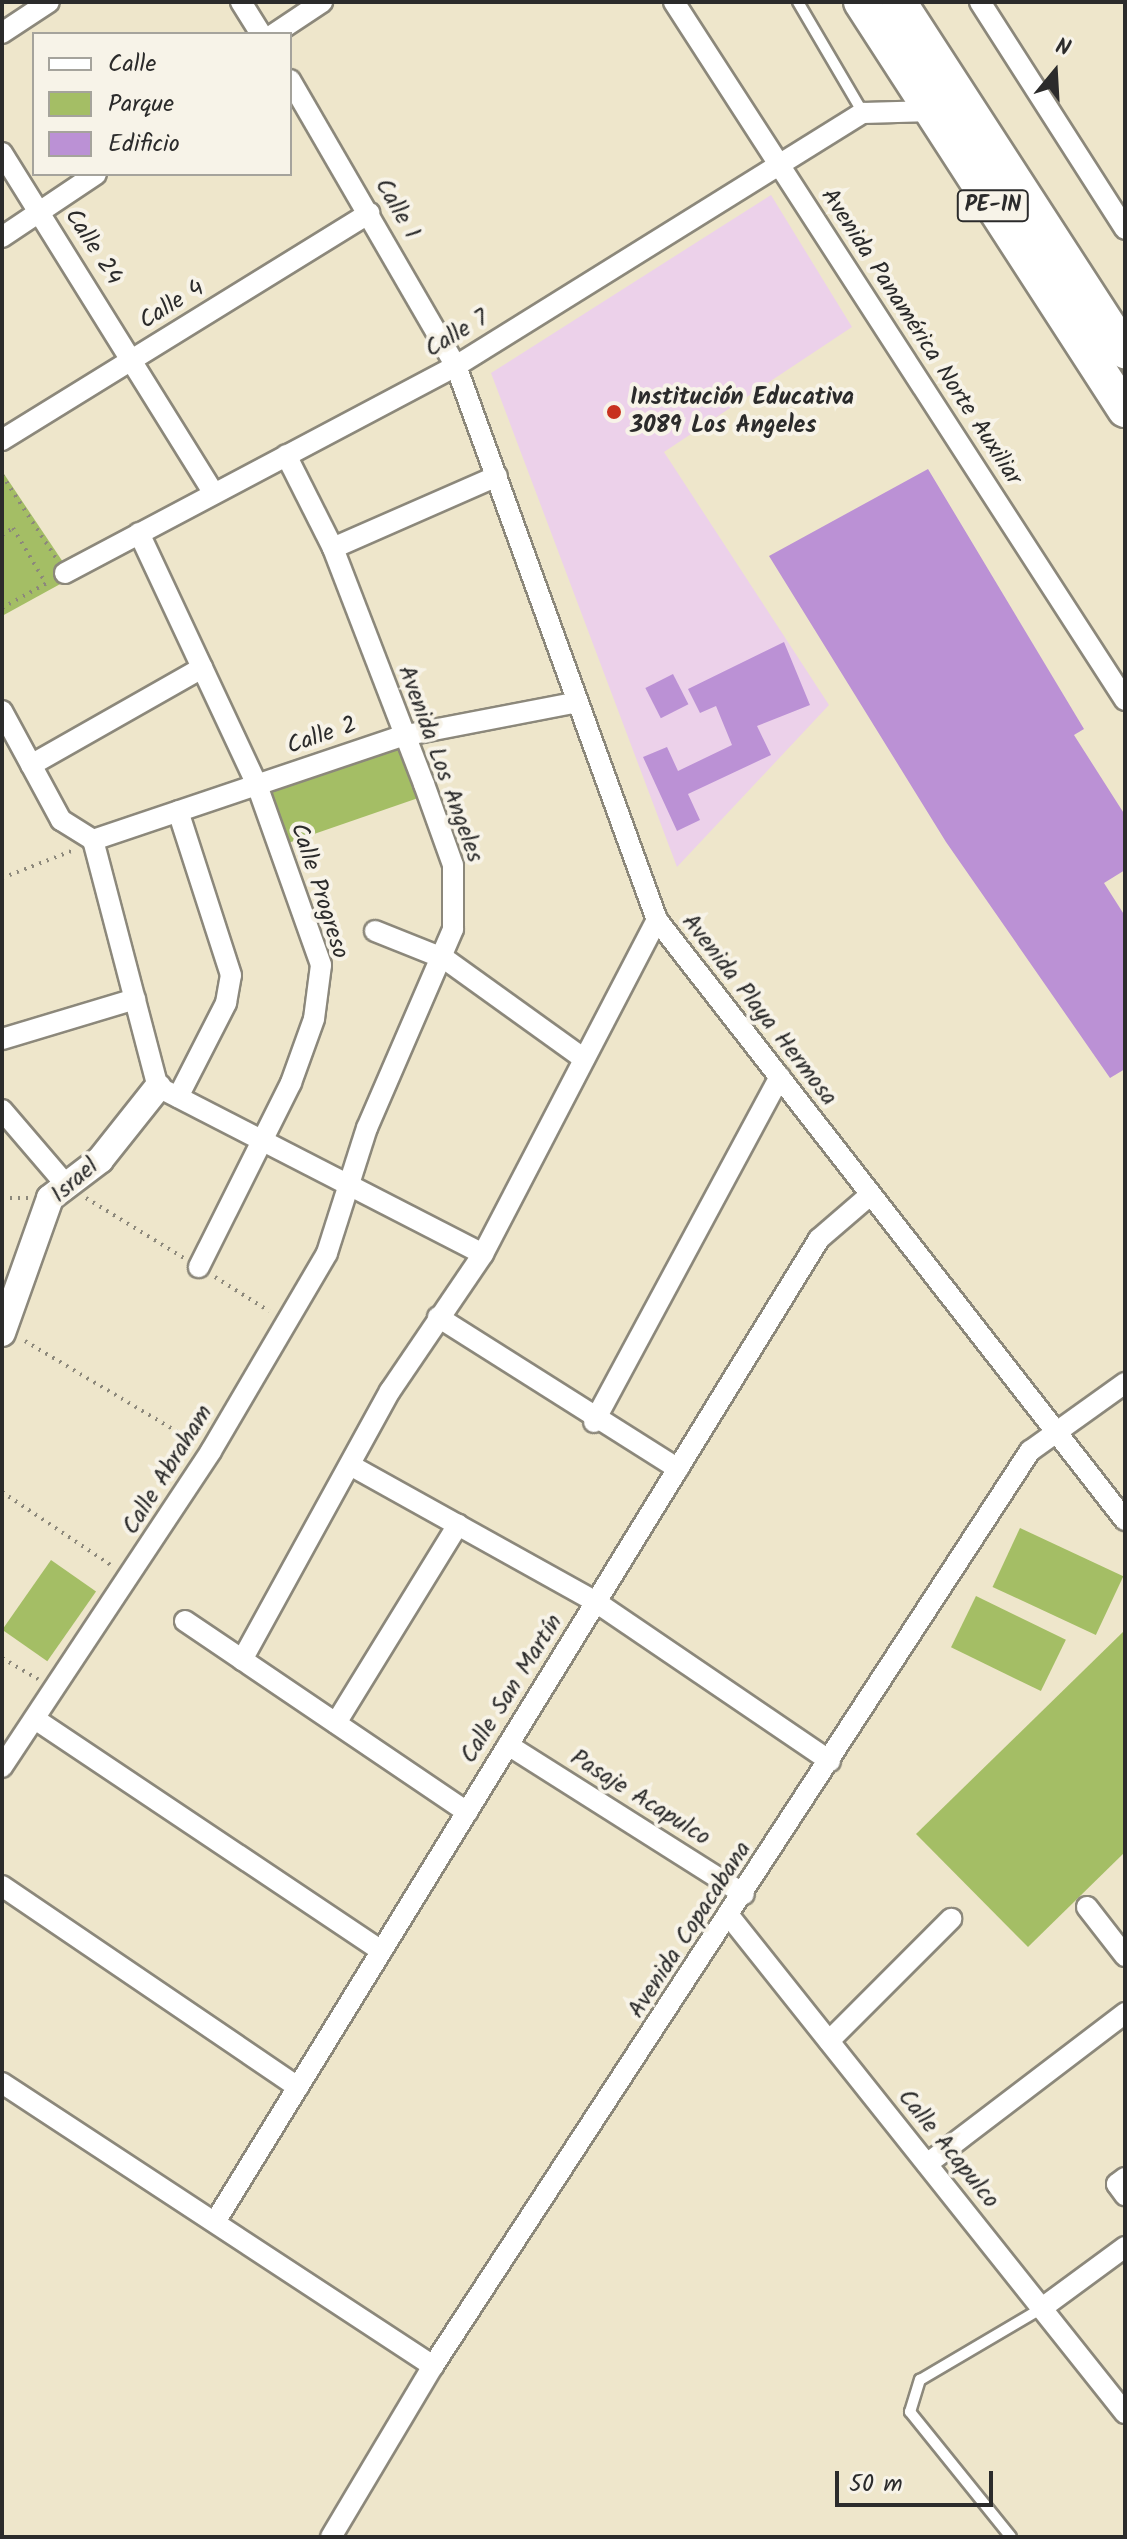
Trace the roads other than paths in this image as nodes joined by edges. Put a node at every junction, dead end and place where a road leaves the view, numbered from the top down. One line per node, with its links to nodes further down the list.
1 (49, 2): 11 (street)
2 (241, 2): 9 (street)
3 (322, 2): 10 (street)
4 (674, 2): 16 (street, Avenida Panamérica Norte Auxiliar)
5 (798, 2): 14 (lane)
6 (861, 2): 13 (highway, PE-1N)
7 (899, 2): 22 (highway, PE-1N)
8 (980, 2): 20 (street)
9 (260, 32)
10 (277, 32)
11 (2, 33)
12 (292, 83): 19 (street, Calle 1)
13 (932, 111): 14 (street); 25 (highway, PE-1N)
14 (863, 113): 16 (street, Calle 7)
15 (2, 153): 18 (street, Calle 24)
16 (779, 165): 24 (street, Calle 7); 34 (street, Avenida Panamérica Norte Auxiliar)
17 (93, 176): 18 (street)
18 (39, 211): 21 (street); 23 (street, Calle 24)
19 (370, 213): 23 (street, Calle 4); 24 (street, Calle 1)
20 (1125, 229)
21 (2, 237)
22 (1125, 351)
23 (135, 359): 26 (street, Calle 4); 29 (street, Calle 24)
24 (456, 366): 27 (street, Calle 7); 28 (street, Avenida Playa Hermosa)
25 (1125, 410)
26 (2, 440)
27 (286, 455): 29 (street, Calle 7); 31 (street, Avenida Los Angeles)
28 (497, 476): 31 (street); 35 (street, Avenida Playa Hermosa)
29 (214, 493): 30 (street, Calle 7)
30 (139, 533): 32 (street, Calle 7); 33 (street, Calle Progreso)
31 (333, 548): 37 (street, Avenida Los Angeles)
32 (65, 573)
33 (202, 668): 38 (street); 39 (street, Calle Progreso)
34 (1125, 700)
35 (574, 703): 37 (street, Calle 2); 42 (street, Avenida Playa Hermosa)
36 (2, 711): 38 (street)
37 (402, 736): 39 (street, Calle 2); 44 (street, Avenida Los Angeles)
38 (31, 765): 41 (street)
39 (257, 785): 40 (street, Calle 2); 51 (street, Calle Progreso)
40 (178, 811): 41 (street, Calle 2); 49 (street)
41 (93, 840): 45 (street)
42 (657, 920): 47 (street); 48 (street, Avenida Playa Hermosa)
43 (375, 931): 44 (street)
44 (445, 959): 47 (street); 52 (street, Avenida Los Angeles)
45 (135, 999): 46 (street); 49 (street)
46 (2, 1039)
47 (584, 1059): 55 (street)
48 (780, 1077): 54 (street, Avenida Playa Hermosa); 60 (street)
49 (168, 1092): 51 (street); 53 (street, Israel)
50 (2, 1110): 53 (street)
51 (263, 1139): 52 (street); 56 (street, Calle Progreso)
52 (346, 1183): 55 (street); 69 (street, Calle Abraham)
53 (68, 1187): 58 (street, Israel)
54 (869, 1196): 61 (street, Avenida Playa Hermosa); 63 (street, Calle San Martín)
55 (483, 1254): 57 (street)
56 (199, 1267)
57 (438, 1317): 60 (street); 62 (street)
58 (3, 1331)
59 (1125, 1383): 61 (street, Avenida Copacabana)
60 (594, 1422): 63 (street)
61 (1052, 1429): 64 (street, Avenida Playa Hermosa); 72 (street, Avenida Copacabana)
62 (350, 1465): 65 (street); 68 (street)
63 (678, 1469): 66 (street, Calle San Martín)
64 (1125, 1520)
65 (458, 1525): 66 (street); 70 (street)
66 (596, 1602): 71 (street, Calle San Martín); 72 (street)
67 (185, 1621): 68 (street)
68 (242, 1660): 70 (street)
69 (35, 1719): 73 (street, Calle Abraham); 80 (street)
70 (336, 1723): 74 (street)
71 (508, 1745): 74 (street, Calle San Martín); 76 (street, Pasaje Acapulco)
72 (830, 1761): 76 (street, Avenida Copacabana)
73 (2, 1767)
74 (467, 1812): 80 (street, Calle San Martín)
75 (2, 1886): 85 (street)
76 (744, 1894): 78 (street, Avenida Copacabana)
77 (1087, 1907): 81 (street)
78 (730, 1917): 83 (street, Calle Acapulco); 92 (street, Avenida Copacabana)
79 (951, 1919): 83 (street)
80 (382, 1951): 85 (street, Calle San Martín)
81 (1125, 1956)
82 (1125, 2013): 86 (street)
83 (829, 2041): 86 (street, Calle Acapulco)
84 (2, 2083): 89 (street)
85 (298, 2087): 89 (street, Calle San Martín)
86 (927, 2164): 91 (street, Calle Acapulco)
87 (1125, 2178): 88 (street)
88 (1125, 2195)
89 (215, 2222): 92 (street)
90 (1125, 2247): 91 (street)
91 (1042, 2308): 93 (street, Calle Acapulco); 95 (lane)
92 (433, 2366): 94 (street, Avenida Copacabana)
93 (1125, 2413)
94 (331, 2537)
95 (1011, 2537)

